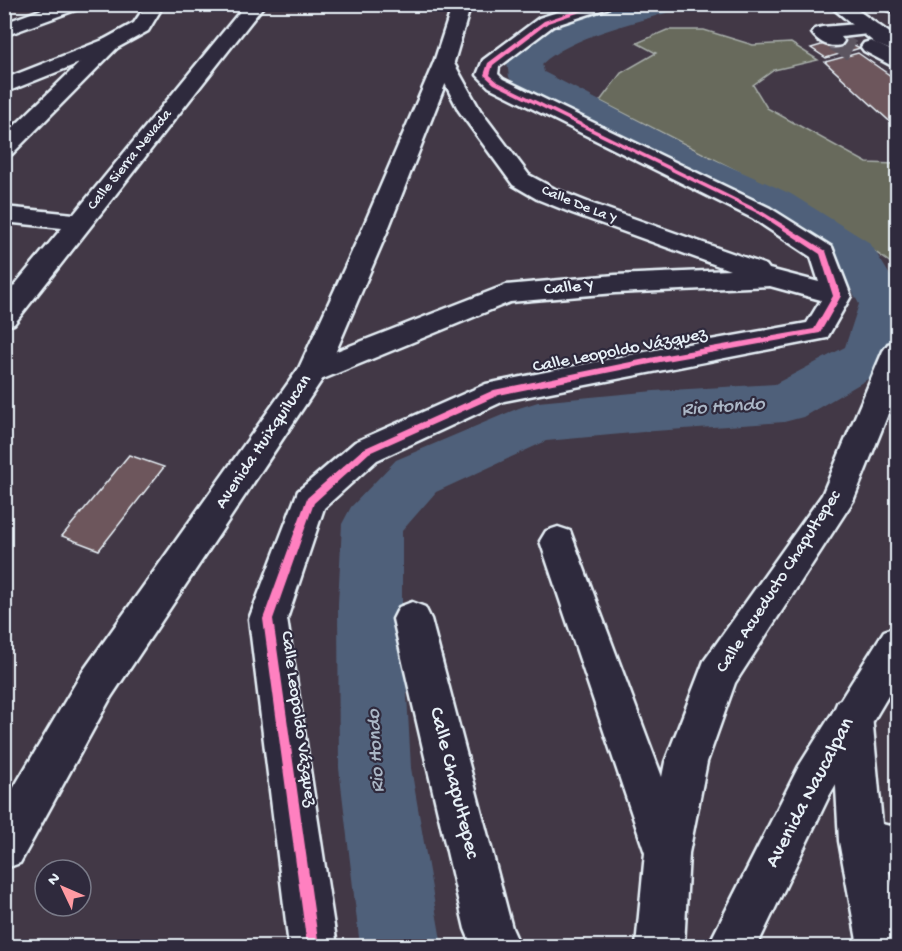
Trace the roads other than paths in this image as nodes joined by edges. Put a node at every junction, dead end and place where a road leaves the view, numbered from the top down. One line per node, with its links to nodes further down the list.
1 (75, 4): 10 (street)
2 (148, 4): 12 (street)
3 (249, 4): 7 (street)
4 (462, 4): 14 (street, Avenida Huixquilucan)
5 (602, 4): 20 (street)
6 (837, 4): 13 (street)
7 (256, 5): 18 (street, Calle Sierra Nevada)
8 (890, 5): 9 (street)
9 (897, 9)
10 (4, 30)
11 (834, 41): 13 (street)
12 (110, 44): 15 (street); 16 (street)
13 (883, 49)
14 (444, 62): 19 (street, Calle De La Y); 23 (street, Avenida Huixquilucan)
15 (4, 87)
16 (4, 149)
17 (4, 214): 18 (street)
18 (81, 222): 21 (street, Calle Sierra Nevada)
19 (771, 277): 20 (street, Calle Y); 23 (street, Calle Y)
20 (837, 296): 31 (street, Calle Leopoldo Vázquez)
21 (4, 317)
22 (897, 351): 30 (street, Calle Acueducto Chapultepec)
23 (312, 372): 29 (street, Avenida Huixquilucan)
24 (558, 541): 30 (street, Calle Acueducto Chapultepec)
25 (412, 619): 32 (street, Calle Chapultepec)
26 (897, 643): 27 (street, Avenida Naucalpan)
27 (852, 715): 28 (street); 34 (street, Avenida Naucalpan)
28 (879, 846): 35 (street)
29 (4, 847)
30 (667, 853): 33 (street, Calle Acueducto Chapultepec)
31 (313, 946)
32 (496, 946)
33 (660, 946)
34 (732, 946)
35 (882, 946)

